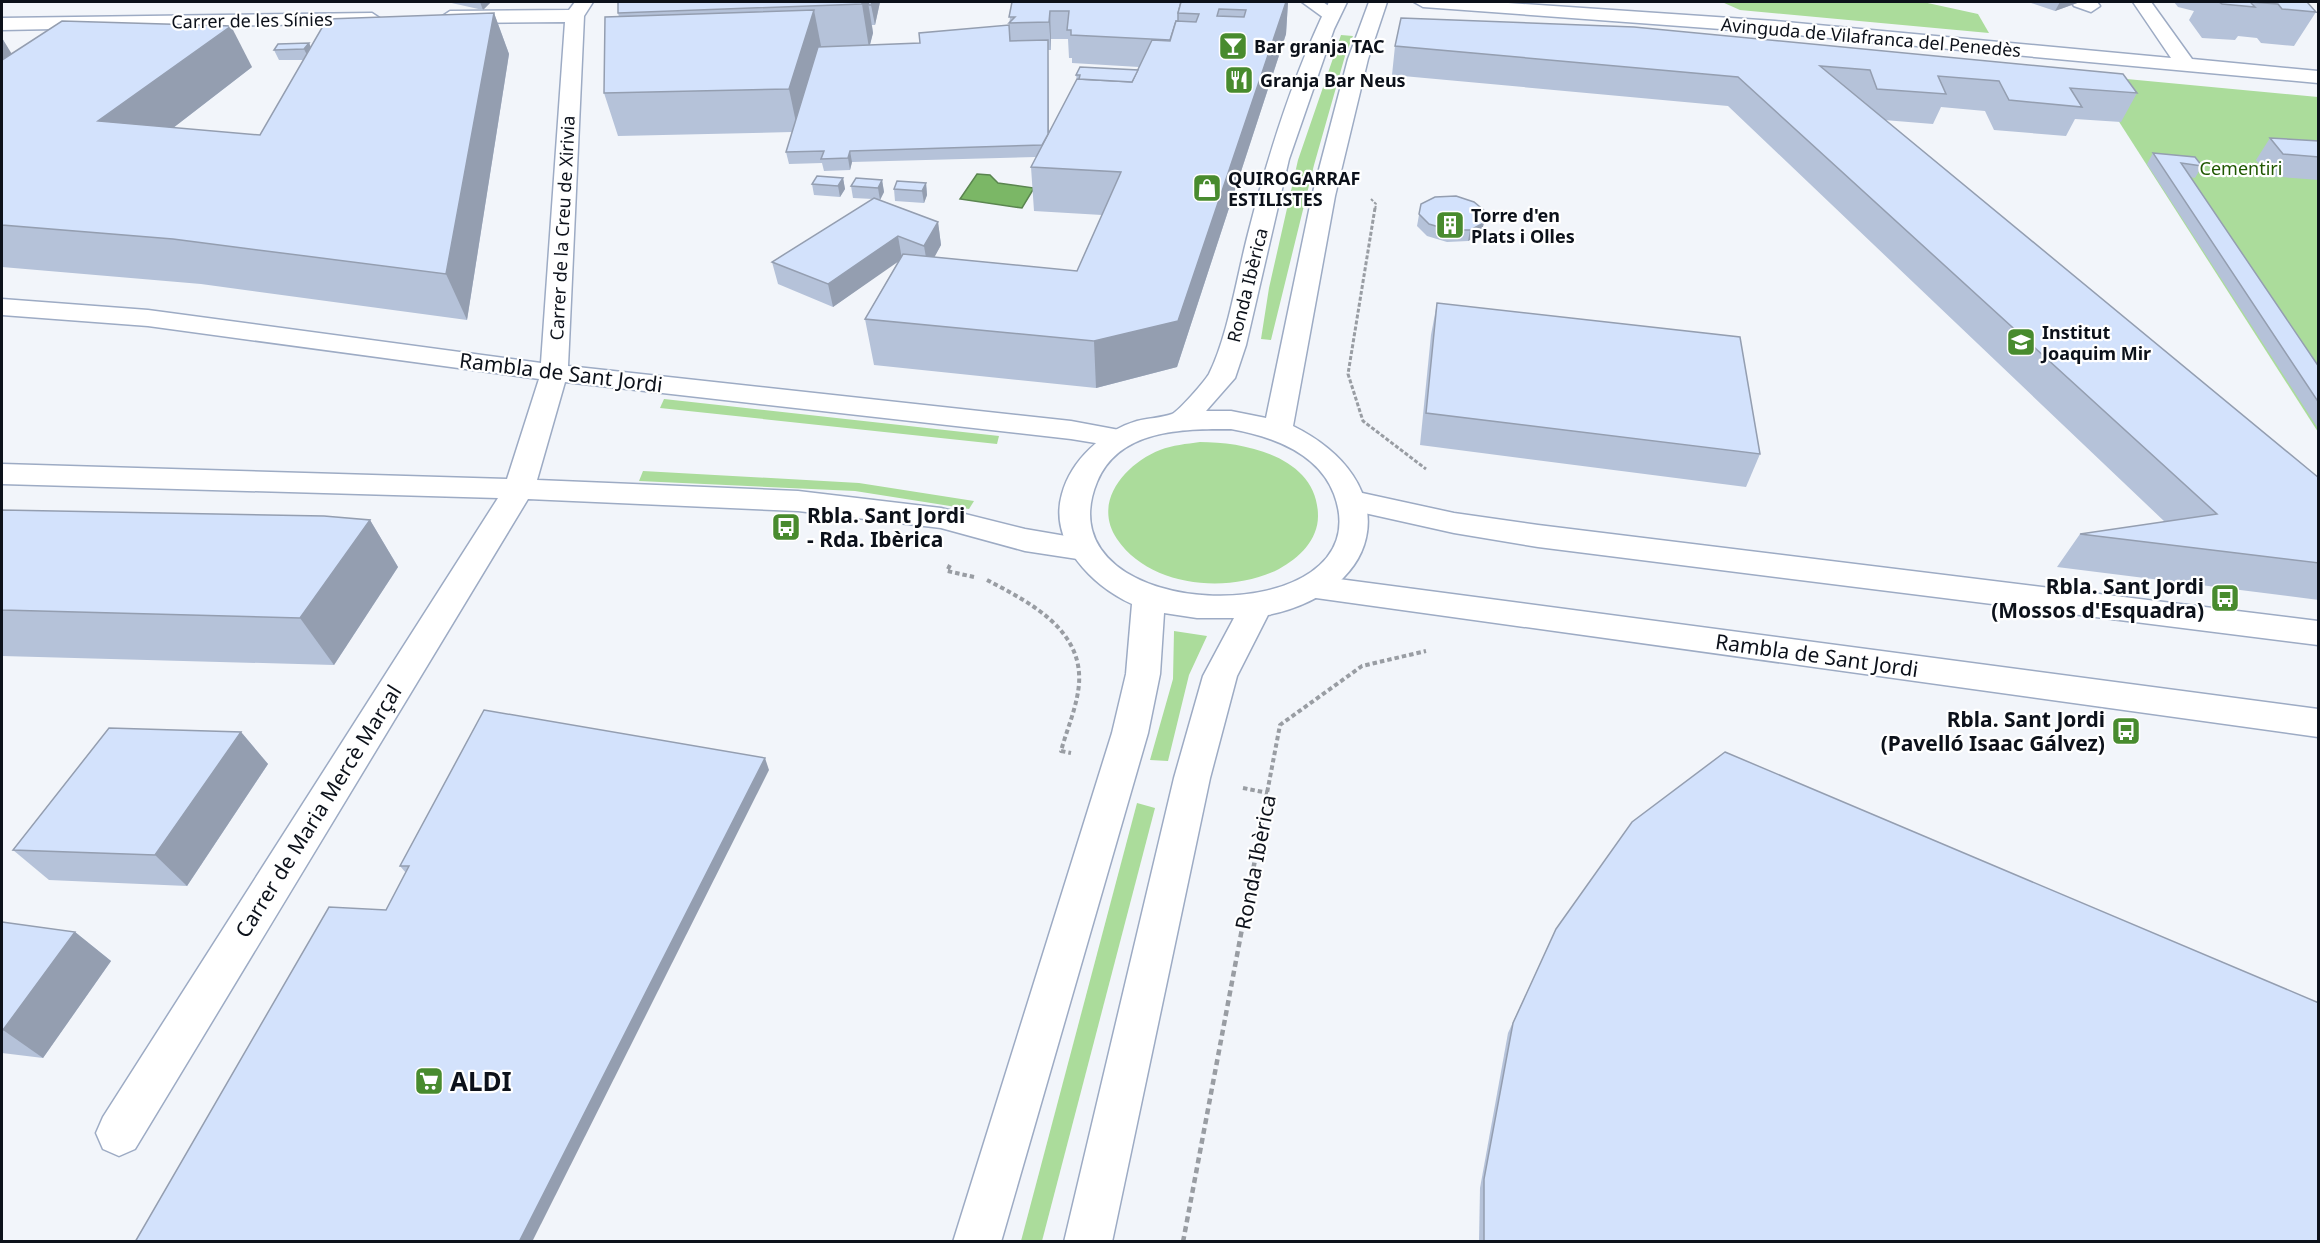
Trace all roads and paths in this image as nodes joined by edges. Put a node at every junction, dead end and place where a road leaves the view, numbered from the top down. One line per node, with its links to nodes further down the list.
1 (1311, 2): 8 (street)
2 (1378, 2): 22 (street)
3 (1423, 2): 10 (street, Avinguda de Vilafranca del Penedès)
4 (1659, 2): 10 (street)
5 (2080, 2): 6 (street)
6 (2088, 2)
7 (2142, 2): 16 (street)
8 (1334, 8): 21 (street, Ronda Ibèrica)
9 (580, 9): 12 (street); 20 (street, Carrer de la Creu de Xirivia)
10 (1621, 16): 16 (street, Avinguda de Vilafranca del Penedès)
11 (390, 18): 13 (street, Carrer de les Sínies)
12 (426, 18)
13 (114, 22): 14 (street, Carrer de les Sínies); 15 (street)
14 (2, 24)
15 (89, 40)
16 (2186, 65): 17 (street, Avinguda de Vilafranca del Penedès)
17 (2319, 78)
18 (1368, 197): 24 (path)
19 (2, 307): 20 (street, Rambla de Sant Jordi)
20 (554, 373): 23 (street, Rambla de Sant Jordi); 26 (street, Carrer de la Creu de Xirivia)
21 (1182, 421): 22 (street); 23 (street)
22 (1278, 430): 27 (street)
23 (1120, 438): 28 (street)
24 (1431, 474)
25 (3, 476): 26 (street)
26 (519, 489): 28 (street); 37 (street, Carrer de Maria Mercè Marçal)
27 (1353, 501): 30 (street); 33 (street)
28 (1084, 549): 31 (street)
29 (952, 560): 36 (path)
30 (1316, 587): 32 (street); 35 (street, Rambla de Sant Jordi)
31 (1149, 598): 32 (street); 38 (street)
32 (1257, 605): 39 (street)
33 (2319, 633)
34 (1435, 652): 40 (path, Ronda Ibèrica)
35 (2319, 723)
36 (1060, 751)
37 (118, 1133)
38 (977, 1242)
39 (1088, 1242)
40 (1183, 1242)

